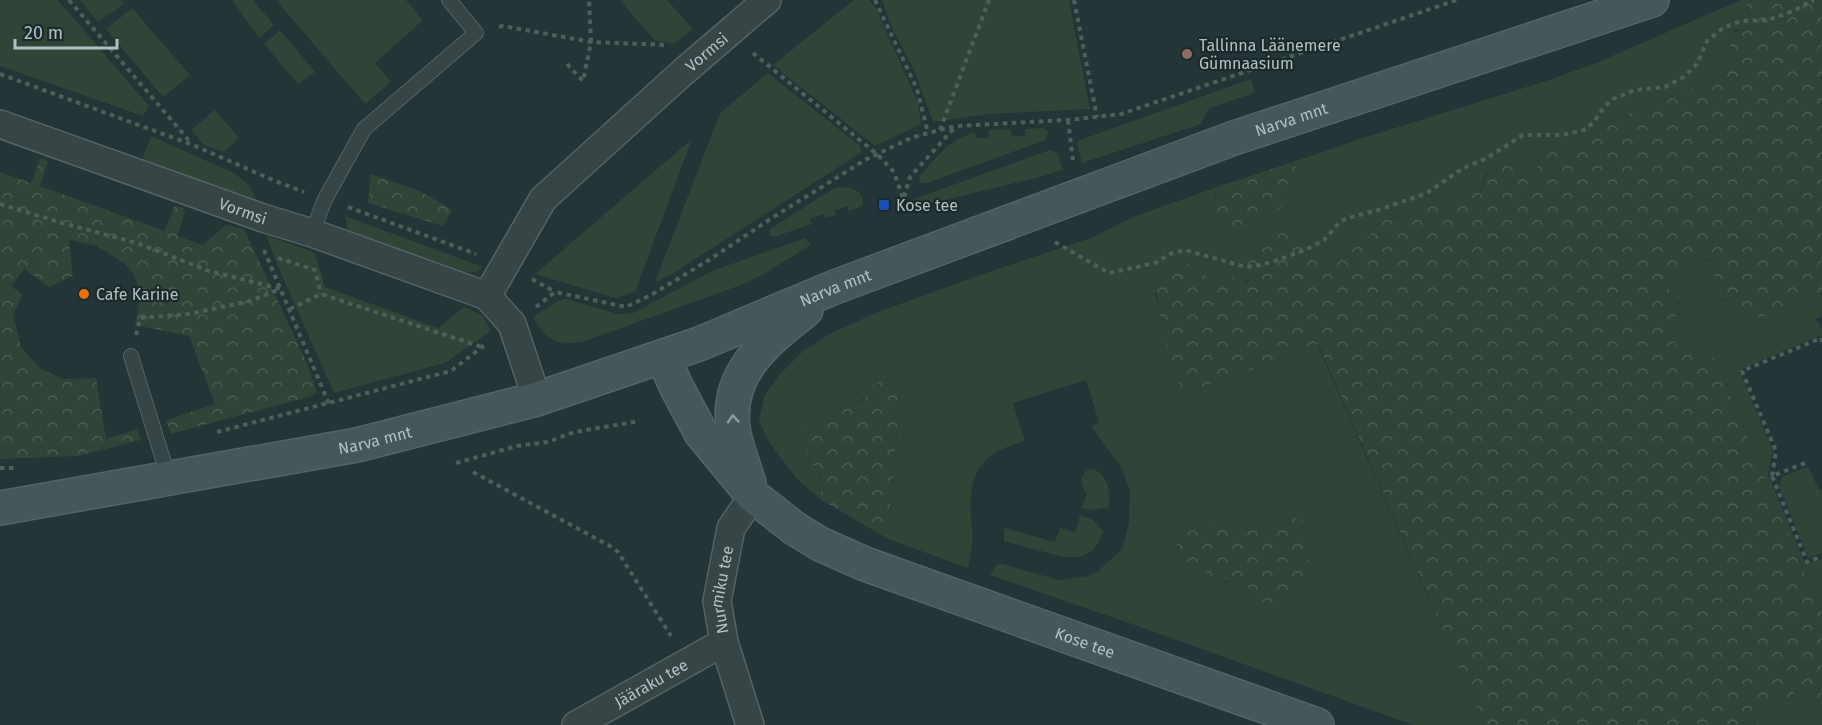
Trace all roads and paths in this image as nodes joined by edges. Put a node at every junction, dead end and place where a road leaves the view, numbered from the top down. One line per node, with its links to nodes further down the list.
1 (69, 0): 23 (path)
2 (449, 0): 11 (lane)
3 (589, 0): 13 (path)
4 (767, 0): 12 (street, Vormsi)
5 (875, 0): 22 (path)
6 (989, 0): 21 (path)
7 (1074, 0): 17 (path)
8 (1457, 0): 17 (path)
9 (1652, 0): 34 (main road, Narva mnt)
10 (1814, 0): 31 (path)
11 (476, 33): 13 (path); 27 (lane)
12 (728, 34): 24 (path); 33 (street, Vormsi)
13 (591, 42): 14 (path); 15 (path)
14 (671, 45)
15 (567, 64)
16 (0, 74): 23 (path)
17 (1097, 117): 18 (path)
18 (1068, 120): 20 (path); 25 (path)
19 (0, 124): 29 (street, Vormsi)
20 (956, 126): 21 (path); 24 (path)
21 (940, 130): 22 (path)
22 (928, 133): 24 (path)
23 (193, 145): 26 (path)
24 (878, 155): 36 (path)
25 (1074, 169)
26 (275, 181): 27 (path); 29 (path)
27 (325, 199): 30 (lane); 33 (path)
28 (0, 204): 35 (path)
29 (263, 218): 30 (street, Vormsi); 32 (path)
30 (312, 233): 38 (street, Vormsi)
31 (1055, 242)
32 (266, 254): 35 (path); 37 (path)
33 (506, 265): 36 (path); 38 (street, Vormsi)
34 (835, 287): 44 (main road, Narva mnt); 52 (main road, one-way to 34)
35 (281, 289): 39 (path); 43 (path)
36 (555, 292): 40 (path)
37 (321, 294): 39 (path); 42 (path)
38 (487, 296): 40 (street, Vormsi)
39 (290, 309): 42 (path)
40 (512, 324): 42 (path); 45 (street, Vormsi)
41 (1822, 342): 50 (path)
42 (482, 347)
43 (131, 356): 51 (lane)
44 (663, 357): 45 (main road, Narva mnt); 52 (main road, Kose tee)
45 (537, 399): 51 (main road, Narva mnt)
46 (640, 421): 47 (path)
47 (456, 463)
48 (1805, 463): 50 (path)
49 (473, 472): 56 (path)
50 (1772, 476): 54 (path)
51 (169, 479): 53 (main road, Narva mnt)
52 (753, 496): 55 (street, Nurmiku tee); 59 (main road, Kose tee)
53 (0, 508)
54 (1822, 556)
55 (724, 642): 56 (street, Jääraku tee); 58 (street, Nurmiku tee)
56 (688, 662): 57 (street, Jääraku tee)
57 (576, 725)
58 (750, 725)
59 (1317, 725)

